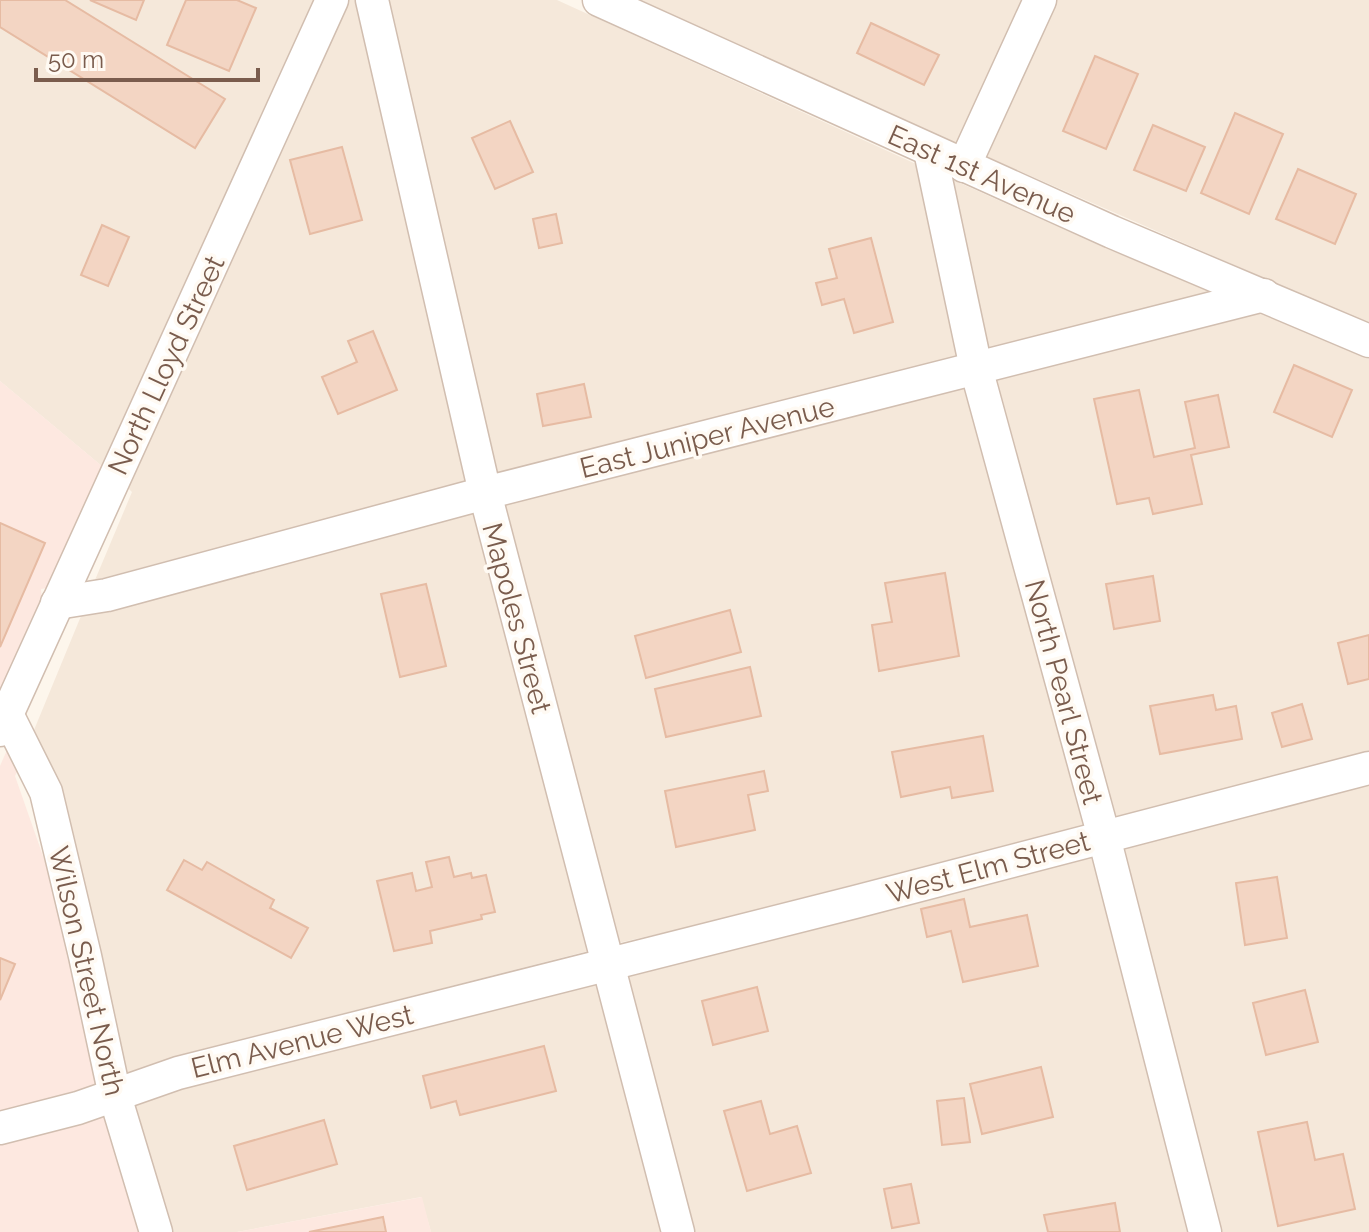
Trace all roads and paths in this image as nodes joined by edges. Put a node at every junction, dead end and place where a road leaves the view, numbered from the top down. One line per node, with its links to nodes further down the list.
1 (332, 0): 11 (street, North Lloyd Street)
2 (372, 0): 10 (street, Mapoles Street)
3 (599, 0): 5 (street, East 1st Avenue)
4 (1040, 0): 6 (street)
5 (930, 151): 6 (street, East 1st Avenue); 9 (street, North Pearl Street)
6 (964, 166): 7 (street, East 1st Avenue)
7 (1264, 295): 8 (street, East 1st Avenue); 9 (street, East Juniper Avenue)
8 (1369, 341)
9 (976, 368): 10 (street, East Juniper Avenue); 14 (street, North Pearl Street)
10 (485, 493): 11 (street, East Juniper Avenue); 15 (street, Mapoles Street)
11 (57, 603): 12 (street, North Lloyd Street)
12 (3, 722): 16 (street, Wilson Street North)
13 (1369, 768): 14 (street, West Elm Street)
14 (1104, 837): 15 (street, West Elm Street); 20 (street, North Pearl Street)
15 (607, 963): 16 (street, Elm Avenue West); 19 (street, Mapoles Street)
16 (115, 1096): 17 (street, Elm Avenue West); 18 (street, Wilson Street North)
17 (0, 1128)
18 (156, 1232)
19 (678, 1232)
20 (1205, 1232)

